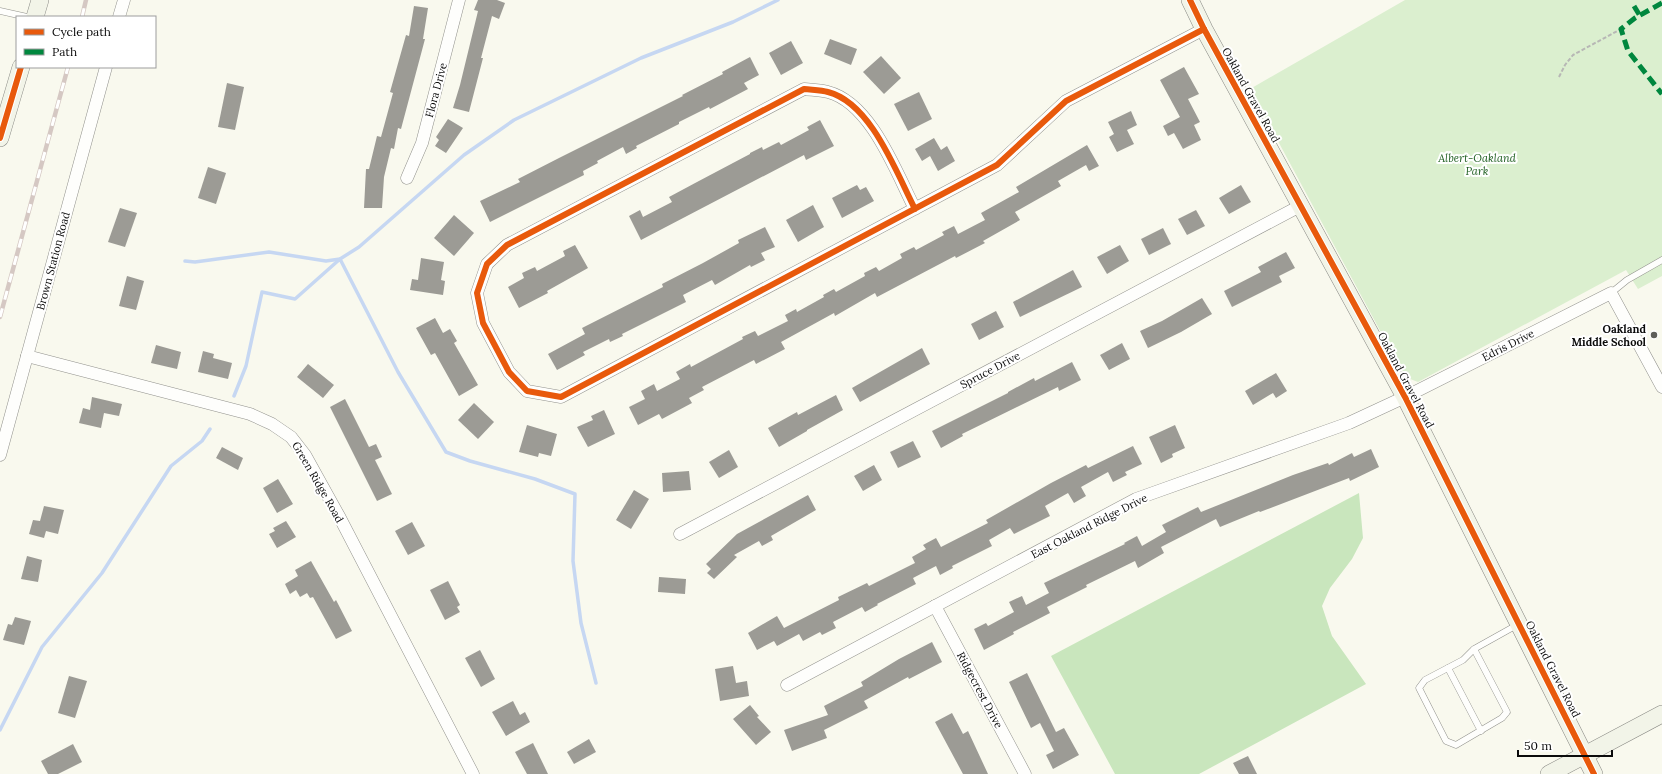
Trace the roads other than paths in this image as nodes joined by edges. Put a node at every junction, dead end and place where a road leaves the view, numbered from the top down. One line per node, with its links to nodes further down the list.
1 (40, 0): 7 (street)
2 (124, 0): 8 (street)
3 (460, 0): 13 (street, Flora Drive)
4 (1190, 0): 9 (street, Oakland Gravel Road)
5 (0, 11): 6 (lane)
6 (22, 16)
7 (35, 16)
8 (119, 16)
9 (1204, 29): 14 (street, Oakland Gravel Road); 15 (street)
10 (21, 68): 12 (street)
11 (106, 68): 18 (street, Brown Station Road)
12 (0, 138)
13 (407, 178)
14 (1300, 206): 20 (street, Oakland Gravel Road); 22 (street, Spruce Drive)
15 (915, 209): 15 (street)
16 (1662, 260): 17 (lane)
17 (1612, 294): 19 (street); 20 (street, Edris Drive)
18 (27, 356): 21 (street, Brown Station Road); 31 (street, Green Ridge Road)
19 (1662, 387)
20 (1405, 398): 23 (street, East Oakland Ridge Drive); 24 (street, Oakland Gravel Road)
21 (0, 454)
22 (680, 534)
23 (935, 606): 27 (street, East Oakland Ridge Drive); 32 (street, Ridgecrest Drive)
24 (1519, 624): 25 (lane); 30 (street, Oakland Gravel Road)
25 (1474, 649): 26 (lane); 29 (lane)
26 (1448, 668): 29 (lane); 29 (lane)
27 (787, 685)
28 (1662, 714): 30 (street)
29 (1481, 731)
30 (1585, 755): 33 (street); 34 (street, Oakland Gravel Road)
31 (473, 774)
32 (1025, 774)
33 (1549, 774)
34 (1594, 774)

